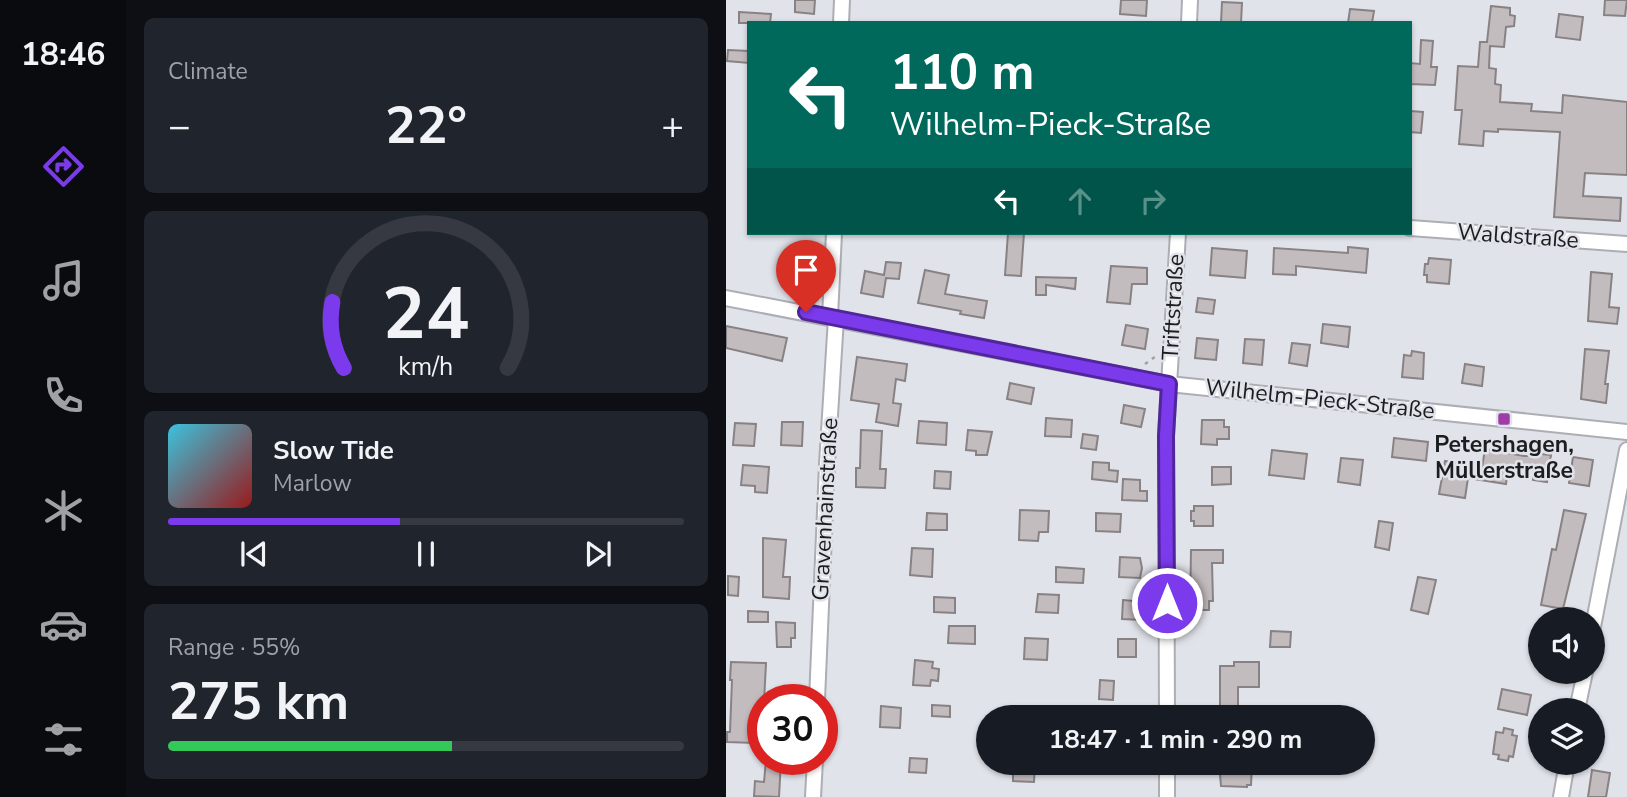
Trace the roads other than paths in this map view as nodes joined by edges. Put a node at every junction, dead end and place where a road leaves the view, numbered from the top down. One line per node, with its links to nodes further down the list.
1 (842, 0): 3 (street)
2 (1190, 0): 4 (street)
3 (841, 21)
4 (1189, 21)
5 (1412, 228): 8 (street, Waldstraße)
6 (834, 235): 10 (street, Gravenhainstraße)
7 (1178, 235): 11 (street, Triftstraße)
8 (1627, 244)
9 (726, 298): 10 (street, Wilhelm-Pieck-Straße)
10 (833, 317): 11 (street, Wilhelm-Pieck-Straße); 15 (street, Gravenhainstraße)
11 (1169, 384): 12 (street, Wilhelm-Pieck-Straße); 16 (street, Triftstraße)
12 (1627, 432)
13 (1627, 450): 14 (street)
14 (1597, 607)
15 (818, 684)
16 (1167, 705)
17 (814, 775): 20 (street)
18 (1167, 775): 21 (street)
19 (1565, 775): 22 (street)
20 (813, 797)
21 (1167, 797)
22 (1561, 797)

